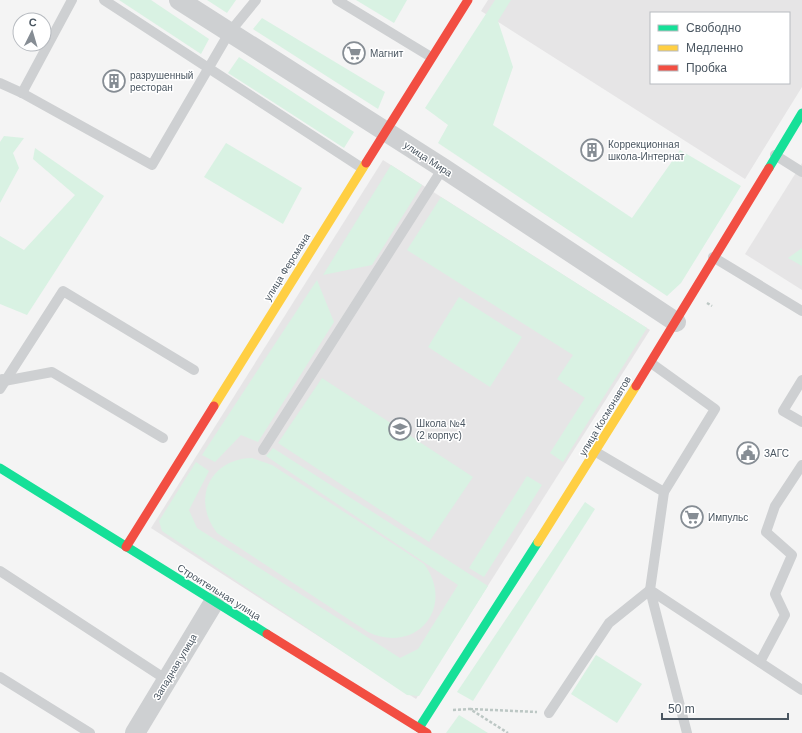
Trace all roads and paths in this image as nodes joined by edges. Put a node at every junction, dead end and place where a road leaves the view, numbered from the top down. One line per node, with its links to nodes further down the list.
1 (72, 0): 11 (lane)
2 (104, 0): 9 (lane)
3 (179, 0): 7 (street, улица Мира)
4 (256, 0): 7 (lane)
5 (337, 0): 8 (lane)
6 (468, 0): 8 (street, улица Ферсмана)
7 (229, 33): 9 (lane); 13 (street, улица Мира)
8 (431, 57): 13 (street, улица Ферсмана)
9 (208, 69): 11 (lane); 15 (lane)
10 (0, 82): 11 (lane)
11 (22, 93)
12 (802, 113): 14 (street, улица Космонавтов)
13 (385, 131): 15 (street, улица Ферсмана); 16 (street, улица Мира)
14 (775, 155): 17 (lane); 18 (street, улица Космонавтов)
15 (362, 168): 32 (street, улица Ферсмана)
16 (443, 168): 20 (street, улица Мира); 27 (lane)
17 (802, 172)
18 (713, 257): 19 (lane); 20 (street, улица Космонавтов)
19 (802, 311)
20 (676, 322): 21 (street, улица Космонавтов)
21 (651, 363): 28 (street, улица Космонавтов); 31 (lane)
22 (194, 370): 24 (lane)
23 (802, 380): 25 (lane)
24 (1, 383): 26 (lane)
25 (802, 422)
26 (162, 438)
27 (263, 450)
28 (596, 452): 31 (lane); 41 (street, улица Космонавтов)
29 (802, 465): 36 (lane)
30 (0, 468): 32 (street, Строительная улица)
31 (664, 492): 34 (lane)
32 (126, 547): 35 (street, Строительная улица)
33 (0, 571): 38 (lane)
34 (650, 590): 36 (lane); 42 (lane); 48 (lane)
35 (214, 602): 38 (street, Западная улица); 43 (street, Строительная улица)
36 (760, 662): 39 (lane)
37 (0, 677): 44 (lane)
38 (167, 680): 45 (street, Западная улица)
39 (802, 690)
40 (470, 709): 41 (path); 42 (path); 47 (path)
41 (430, 711): 43 (street, улица Космонавтов)
42 (549, 712)
43 (419, 728): 46 (street, Строительная улица)
44 (90, 733)
45 (135, 733)
46 (428, 733)
47 (508, 733)
48 (687, 733)

